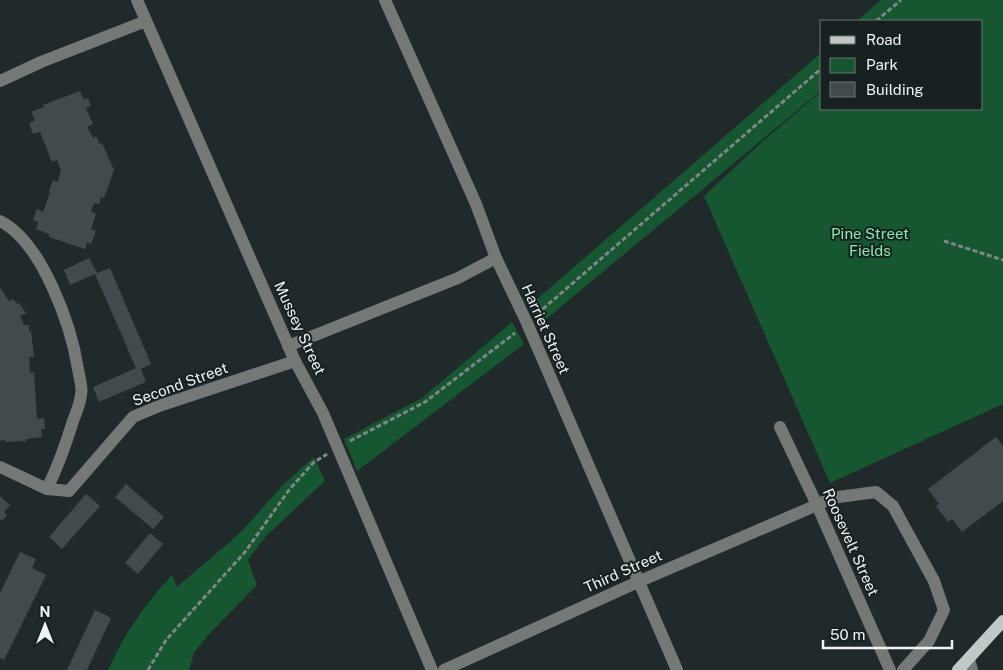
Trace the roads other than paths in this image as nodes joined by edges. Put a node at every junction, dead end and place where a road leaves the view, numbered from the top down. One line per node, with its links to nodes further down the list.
1 (137, 0): 3 (street, Mussey Street)
2 (385, 0): 6 (street, Harriet Street)
3 (146, 21): 4 (street); 7 (street, Mussey Street)
4 (0, 81)
5 (0, 221): 11 (street)
6 (496, 258): 7 (street); 13 (street, Harriet Street)
7 (288, 346): 8 (street, Mussey Street)
8 (295, 361): 11 (street, Second Street); 16 (street, Mussey Street)
9 (780, 428): 12 (street, Roosevelt Street)
10 (0, 467): 11 (street)
11 (47, 489)
12 (817, 505): 13 (street, Third Street); 19 (street, Roosevelt Street); 20 (street, Third Street)
13 (640, 581): 17 (street, Third Street); 18 (street, Harriet Street)
14 (1003, 621): 15 (main road)
15 (970, 664): 21 (main road)
16 (432, 670)
17 (444, 670)
18 (678, 670)
19 (890, 670)
20 (903, 670)
21 (958, 670)

